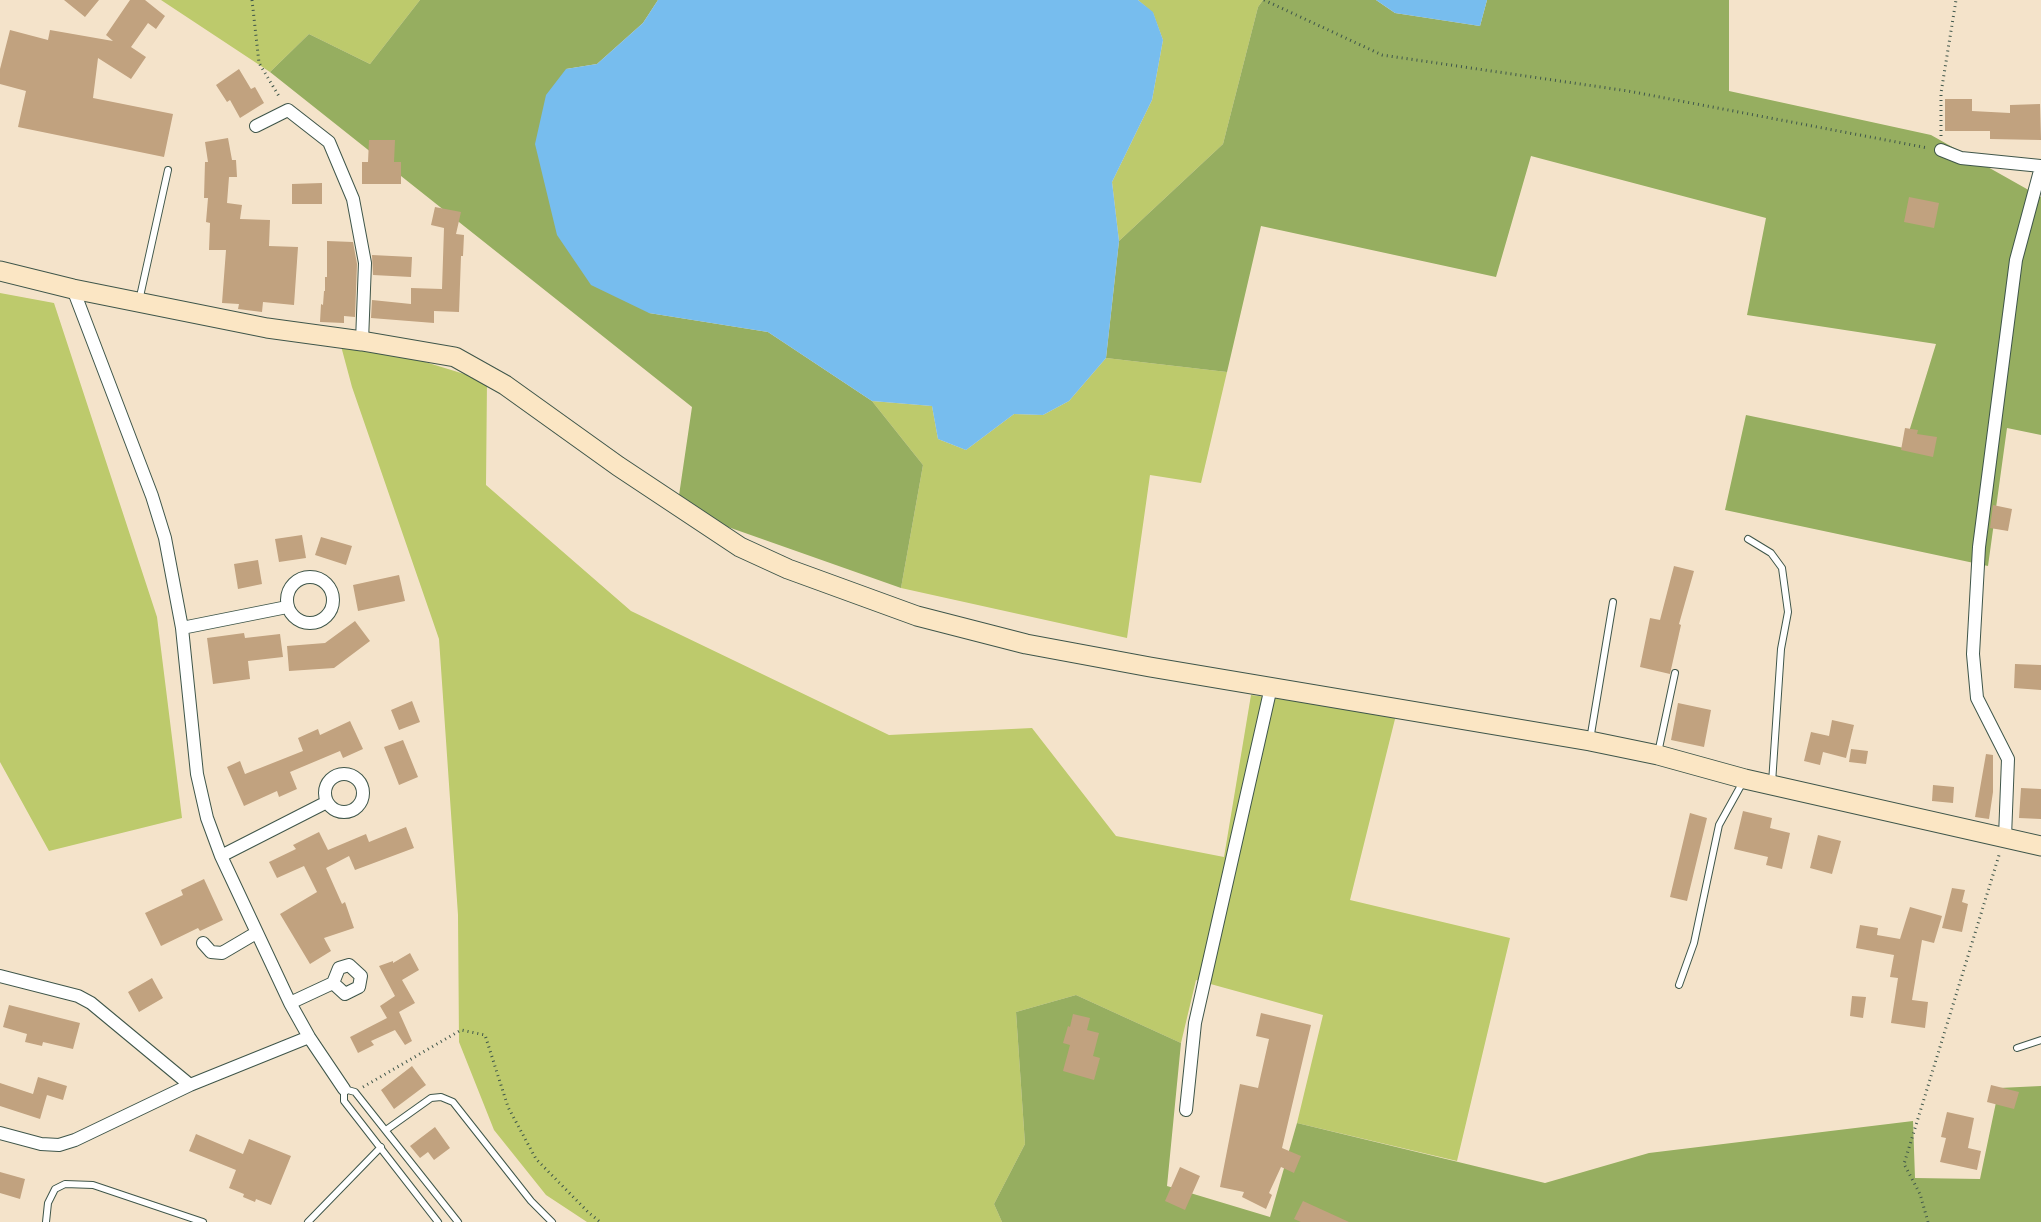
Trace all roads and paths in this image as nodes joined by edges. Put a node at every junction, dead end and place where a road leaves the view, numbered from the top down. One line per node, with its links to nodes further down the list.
1 (252, 0): 4 (path)
2 (1264, 0): 6 (path)
3 (1956, 0): 6 (path)
4 (288, 110): 5 (street); 12 (street)
5 (256, 126)
6 (1941, 150): 7 (street)
7 (2041, 166): 24 (street)
8 (168, 170): 11 (lane)
9 (0, 271): 10 (main road)
10 (73, 289): 11 (main road); 16 (street)
11 (139, 302): 12 (main road)
12 (362, 341): 18 (main road)
13 (1748, 539): 22 (lane)
14 (1613, 602): 19 (lane)
15 (287, 607): 16 (street)
16 (182, 628): 26 (street)
17 (1675, 673): 20 (lane)
18 (1271, 687): 19 (main road); 38 (street)
19 (1590, 741): 20 (main road)
20 (1658, 755): 21 (main road)
21 (1745, 779): 22 (main road); 31 (lane)
22 (1772, 784): 24 (main road)
23 (327, 802): 26 (street)
24 (2005, 837): 25 (main road); 49 (path)
25 (2041, 846)
26 (221, 856): 27 (street)
27 (256, 933): 28 (street); 32 (street)
28 (203, 943)
29 (0, 976): 36 (street)
30 (333, 983): 32 (street)
31 (1679, 985)
32 (290, 1003): 33 (street)
33 (308, 1037): 36 (street); 37 (street)
34 (2041, 1040): 35 (lane)
35 (2017, 1048)
36 (190, 1085): 40 (street)
37 (349, 1091): 39 (lane); 41 (lane); 48 (path)
38 (1186, 1110)
39 (386, 1130): 46 (lane); 47 (lane)
40 (0, 1133)
41 (381, 1147): 44 (lane); 45 (lane)
42 (46, 1222): 43 (lane)
43 (203, 1222)
44 (308, 1222)
45 (438, 1222)
46 (458, 1222)
47 (552, 1222)
48 (600, 1222)
49 (1928, 1222)

